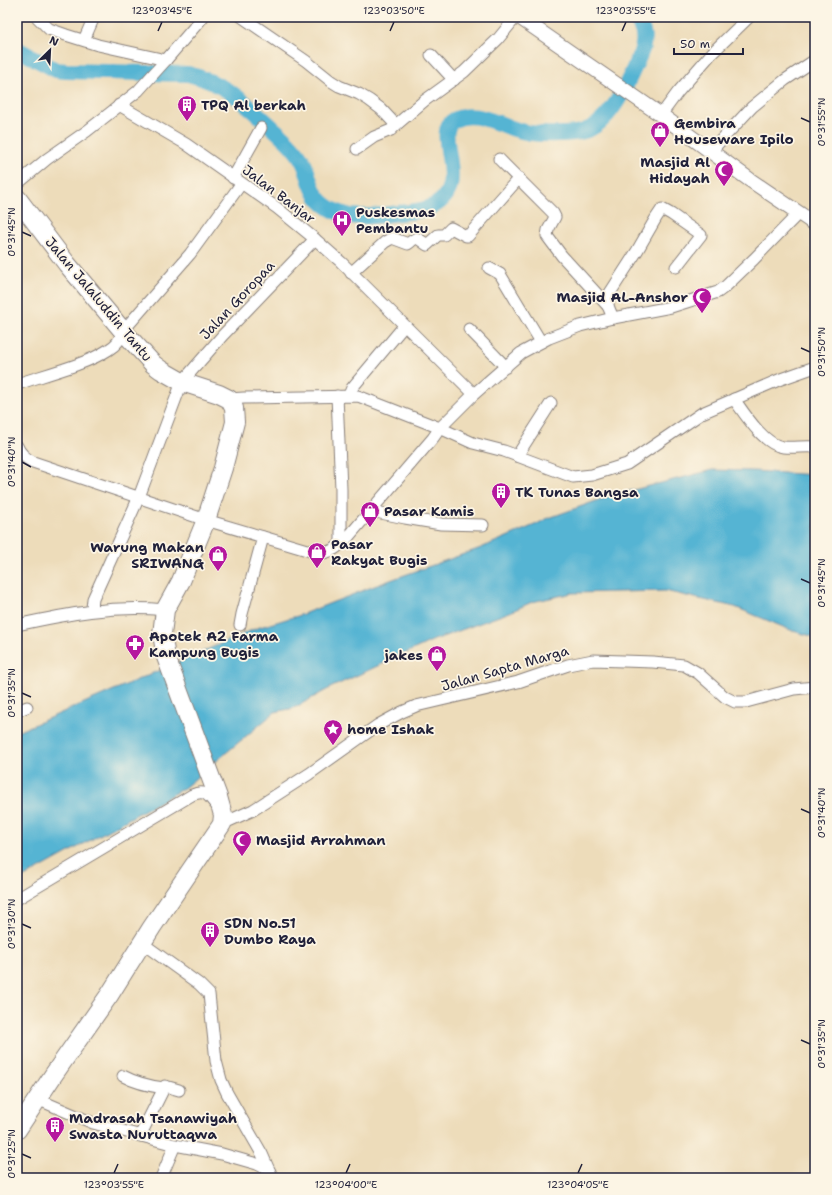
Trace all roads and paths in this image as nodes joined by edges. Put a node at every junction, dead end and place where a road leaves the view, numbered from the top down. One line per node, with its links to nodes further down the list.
1 (37, 17): 7 (street)
2 (94, 17): 7 (street)
3 (203, 17): 10 (street)
4 (242, 17): 14 (street)
5 (518, 17): 11 (street); 13 (street)
6 (749, 17): 13 (street)
7 (84, 40): 10 (street)
8 (431, 55): 11 (street)
9 (815, 60): 17 (street)
10 (165, 61): 12 (street)
11 (454, 80): 14 (street)
12 (119, 105): 20 (street, Jalan Banjar); 21 (street)
13 (661, 115): 17 (street)
14 (396, 125): 16 (street)
15 (261, 128): 20 (street)
16 (357, 149)
17 (711, 151): 23 (street)
18 (499, 159): 19 (street)
19 (519, 178): 28 (street); 29 (street)
20 (237, 181): 25 (street, Jalan Banjar); 33 (street)
21 (17, 184)
22 (17, 198): 33 (highway, Jalan Jalaluddin Tantu)
23 (799, 213): 24 (street); 30 (street)
24 (815, 224)
25 (315, 239): 28 (street, Jalan Banjar); 37 (street, Jalan Goropaa)
26 (676, 267): 29 (street)
27 (489, 268): 34 (street)
28 (351, 273): 31 (street, Jalan Banjar)
29 (608, 306): 30 (street)
30 (613, 318): 34 (street)
31 (404, 326): 39 (street, Jalan Banjar); 41 (street)
32 (469, 329): 35 (street)
33 (123, 331): 37 (highway, Jalan Jalaluddin Tantu); 38 (street)
34 (541, 342): 35 (street)
35 (506, 367): 39 (street)
36 (815, 367): 43 (street)
37 (182, 382): 42 (highway, Jalan Jalaluddin Tantu); 49 (street)
38 (17, 384)
39 (474, 394): 45 (street)
40 (337, 396): 41 (street); 42 (street); 54 (street)
41 (349, 396): 45 (street)
42 (229, 399): 51 (highway)
43 (734, 399): 47 (street); 48 (street)
44 (550, 403): 48 (street)
45 (440, 428): 48 (street); 50 (street)
46 (17, 446): 49 (street)
47 (815, 447)
48 (517, 456)
49 (140, 497): 51 (street); 55 (street)
50 (371, 511): 52 (street); 54 (street)
51 (206, 520): 53 (street); 56 (highway)
52 (483, 525)
53 (263, 537): 54 (street); 57 (street)
54 (341, 544)
55 (94, 610): 56 (street); 58 (street)
56 (165, 610): 60 (highway)
57 (240, 625)
58 (17, 626)
59 (815, 687): 60 (street, Jalan Sapta Marga)
60 (222, 819): 61 (street); 62 (highway)
61 (17, 899)
62 (142, 944): 66 (highway); 70 (street)
63 (123, 1076): 64 (street)
64 (164, 1088): 65 (street); 68 (street)
65 (179, 1090)
66 (37, 1099): 67 (highway); 68 (street)
67 (17, 1130)
68 (140, 1136): 69 (street)
69 (175, 1145): 70 (street); 71 (street)
70 (271, 1174)
71 (161, 1178)

